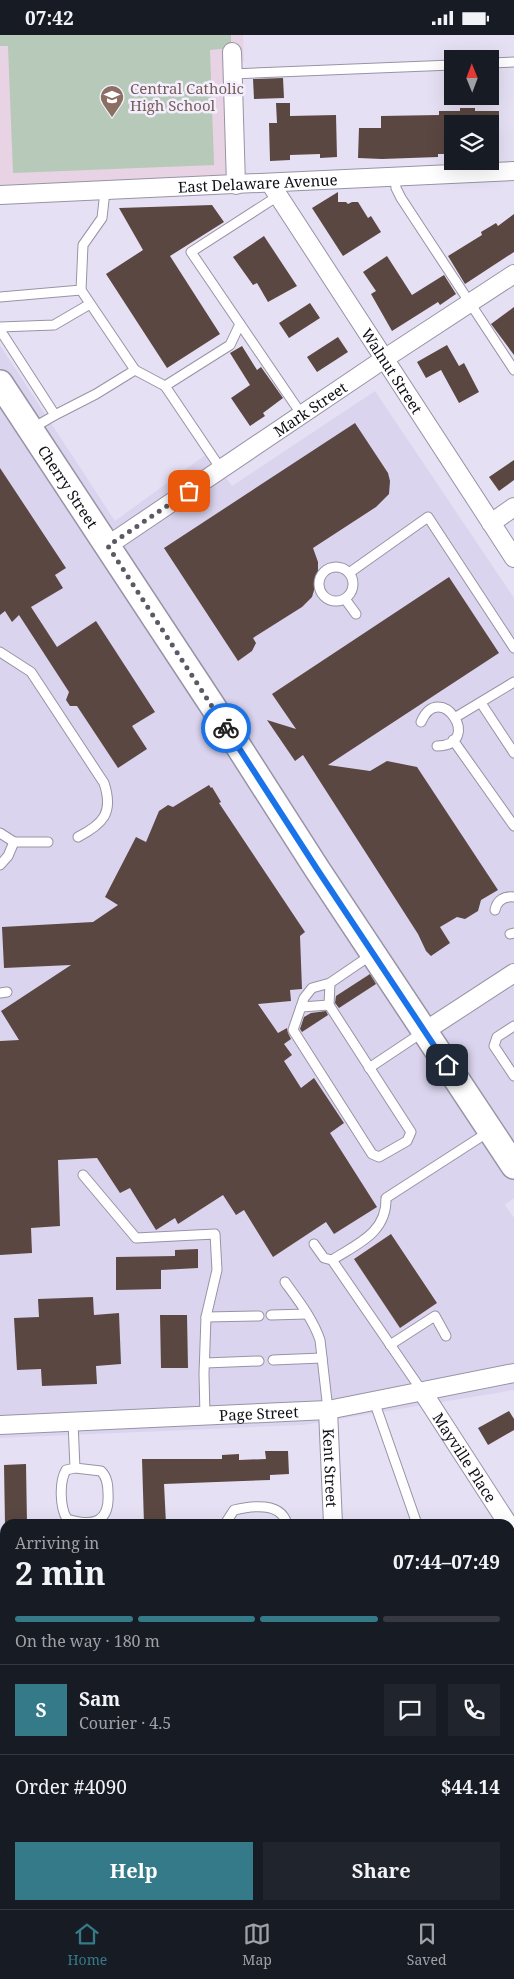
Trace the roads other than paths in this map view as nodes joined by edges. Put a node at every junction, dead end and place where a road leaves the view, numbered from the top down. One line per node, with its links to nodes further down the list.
1 (232, 52): 5 (street)
2 (514, 62): 3 (lane)
3 (499, 63)
4 (444, 65): 5 (lane)
5 (232, 74): 8 (street)
6 (514, 171): 7 (street, East Delaware Avenue)
7 (395, 177): 9 (street, East Delaware Avenue); 15 (lane)
8 (236, 185): 9 (street, East Delaware Avenue); 10 (street, East Delaware Avenue)
9 (274, 189): 17 (lane); 19 (street, Walnut Street)
10 (104, 191): 11 (street, East Delaware Avenue); 13 (lane)
11 (0, 195)
12 (514, 274): 15 (street, Mark Street)
13 (81, 290): 14 (lane); 16 (lane)
14 (0, 297)
15 (470, 303): 19 (street, Mark Street); 21 (lane)
16 (90, 304): 18 (lane); 20 (lane)
17 (240, 324): 23 (lane); 25 (lane)
18 (0, 329): 24 (lane)
19 (384, 359): 25 (street, Mark Street); 29 (street, Walnut Street)
20 (135, 370): 23 (lane); 24 (lane)
21 (514, 371)
22 (0, 383): 26 (main road, Cherry Street)
23 (166, 386): 27 (lane)
24 (55, 415): 26 (lane)
25 (302, 415): 27 (street, Mark Street)
26 (30, 429): 30 (main road, Cherry Street)
27 (222, 469): 30 (street, Mark Street)
28 (514, 507): 29 (street)
29 (491, 523): 31 (street, Walnut Street)
30 (108, 546): 52 (main road, Cherry Street)
31 (514, 559)
32 (349, 573): 33 (lane); 33 (lane); 35 (lane)
33 (345, 599): 34 (lane)
34 (356, 614)
35 (514, 648)
36 (0, 651): 46 (lane)
37 (514, 682): 38 (lane)
38 (481, 703): 39 (lane); 43 (lane)
39 (456, 717): 40 (lane); 41 (lane)
40 (421, 722)
41 (453, 740): 42 (lane); 44 (lane)
42 (437, 746)
43 (514, 753)
44 (514, 827)
45 (0, 833): 47 (lane)
46 (78, 837)
47 (14, 842): 48 (lane); 49 (lane)
48 (48, 842)
49 (0, 865)
50 (514, 897): 51 (lane)
51 (494, 910)
52 (374, 954): 54 (lane); 58 (main road, Cherry Street)
53 (514, 973): 58 (street)
54 (330, 983): 55 (lane); 56 (lane)
55 (329, 1005): 56 (lane); 59 (lane)
56 (301, 1007): 59 (lane)
57 (514, 1026): 60 (lane)
58 (425, 1031): 59 (lane); 61 (main road, Cherry Street)
59 (369, 1068)
60 (514, 1076)
61 (491, 1131): 62 (main road, Cherry Street); 65 (lane)
62 (514, 1166)
63 (83, 1175): 70 (lane)
64 (314, 1244): 65 (lane)
65 (332, 1260): 72 (lane)
66 (285, 1282): 67 (lane)
67 (307, 1314): 68 (lane); 73 (lane)
68 (271, 1315)
69 (259, 1316): 70 (lane)
70 (206, 1317): 76 (lane)
71 (446, 1336): 72 (lane)
72 (390, 1345): 78 (lane)
73 (322, 1358): 74 (lane); 80 (lane)
74 (273, 1360)
75 (259, 1361): 76 (lane)
76 (205, 1363): 81 (lane)
77 (514, 1373): 78 (street, Page Street)
78 (422, 1391): 79 (street, Page Street); 91 (street, Mayville Place)
79 (374, 1401): 80 (street, Page Street); 90 (lane)
80 (328, 1410): 81 (street, Page Street); 89 (street, Kent Street)
81 (205, 1416): 82 (street, Page Street)
82 (73, 1422): 83 (street, Page Street); 84 (lane)
83 (0, 1425)
84 (75, 1468): 85 (lane); 86 (lane)
85 (68, 1519)
86 (101, 1519)
87 (228, 1519): 88 (lane)
88 (285, 1519)
89 (333, 1519)
90 (415, 1519)
91 (505, 1519)

